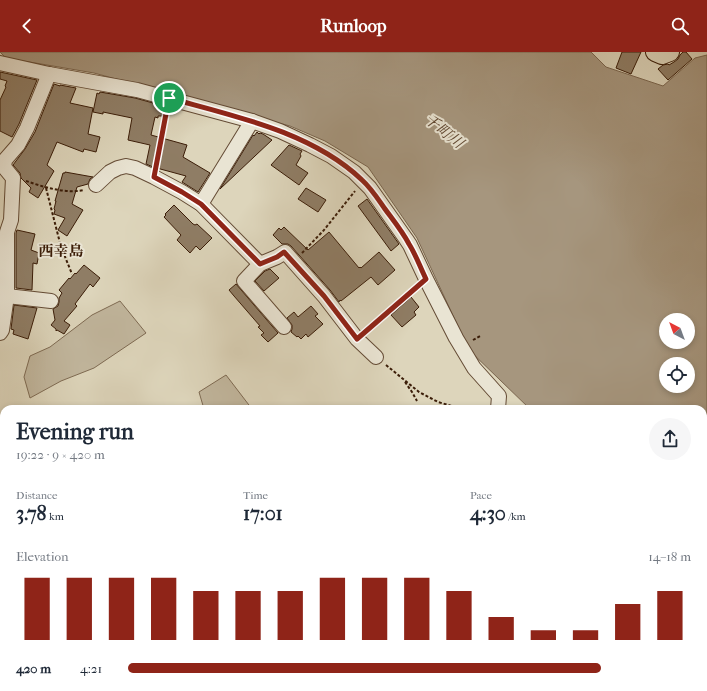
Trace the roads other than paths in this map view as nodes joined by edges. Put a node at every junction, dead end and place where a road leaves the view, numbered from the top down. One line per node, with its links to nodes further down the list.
1 (655, 52): 2 (main road)
2 (670, 52)
3 (0, 63): 4 (street)
4 (49, 74): 5 (street); 6 (street)
5 (252, 120): 8 (street); 15 (street)
6 (2, 166): 10 (street)
7 (96, 185): 8 (street)
8 (201, 204): 9 (street)
9 (260, 264): 12 (street); 14 (street)
10 (7, 296): 11 (street); 13 (street)
11 (51, 301)
12 (284, 327)
13 (0, 333)
14 (376, 357)
15 (498, 405)

